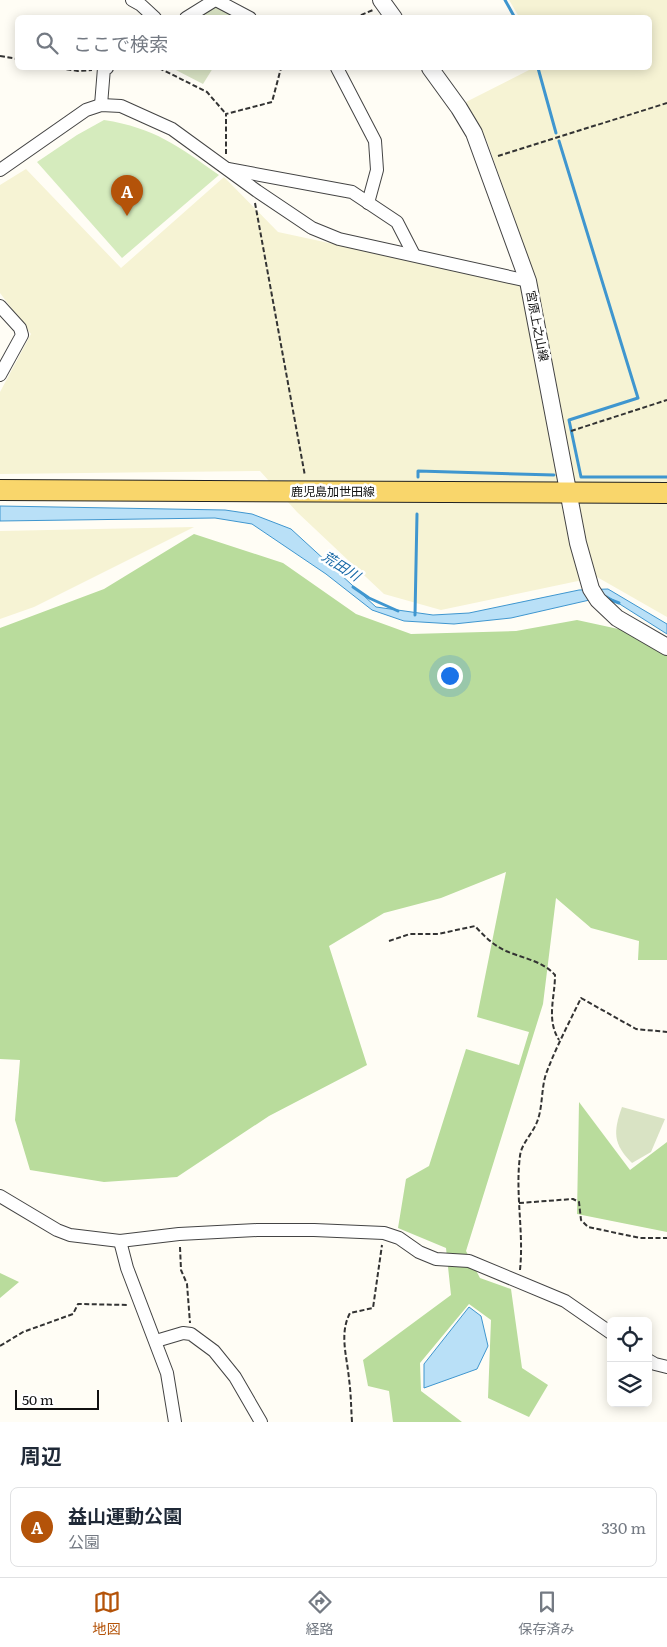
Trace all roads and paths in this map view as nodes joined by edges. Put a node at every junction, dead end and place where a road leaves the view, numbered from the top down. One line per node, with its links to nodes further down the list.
1 (132, 0): 4 (street)
2 (216, 0): 5 (street); 6 (street)
3 (387, 7): 7 (path)
4 (152, 15)
5 (191, 15)
6 (244, 15)
7 (363, 15)
8 (0, 56): 9 (path)
9 (15, 58)
10 (72, 70): 11 (path)
11 (87, 70)
12 (106, 70): 18 (street)
13 (163, 70): 19 (path)
14 (280, 70): 19 (path)
15 (338, 70): 24 (street)
16 (432, 70): 20 (street, 宮原上之山線)
17 (667, 103): 20 (path)
18 (101, 105): 21 (street); 22 (street)
19 (226, 114): 21 (path)
20 (485, 160): 26 (street, 宮原上之山線)
21 (225, 169): 23 (street); 24 (street)
22 (0, 170)
23 (257, 191): 25 (street); 32 (path)
24 (368, 203): 25 (street)
25 (414, 255): 26 (street)
26 (528, 281): 33 (street, 宮原上之山線)
27 (0, 306): 28 (street)
28 (0, 375)
29 (667, 400): 30 (path)
30 (574, 430)
31 (0, 490): 32 (main road, 鹿児島加世田線)
32 (304, 491): 33 (main road, 鹿児島加世田線)
33 (570, 492): 34 (main road, 鹿児島加世田線); 35 (street, 宮原上之山線)
34 (667, 493)
35 (667, 647)
36 (389, 941): 38 (path)
37 (667, 1032): 38 (path)
38 (559, 1040): 40 (path)
39 (0, 1196): 44 (street)
40 (519, 1203): 43 (path); 45 (path)
41 (384, 1233): 42 (street); 45 (street); 55 (path)
42 (179, 1234): 44 (street); 48 (path)
43 (667, 1238)
44 (120, 1242): 46 (street)
45 (519, 1282): 47 (street)
46 (142, 1306): 49 (street); 50 (path)
47 (607, 1330)
48 (191, 1334): 49 (street); 54 (street)
49 (156, 1341): 53 (street)
50 (0, 1346)
51 (652, 1362): 52 (street)
52 (667, 1367)
53 (175, 1422)
54 (261, 1422)
55 (352, 1422)

